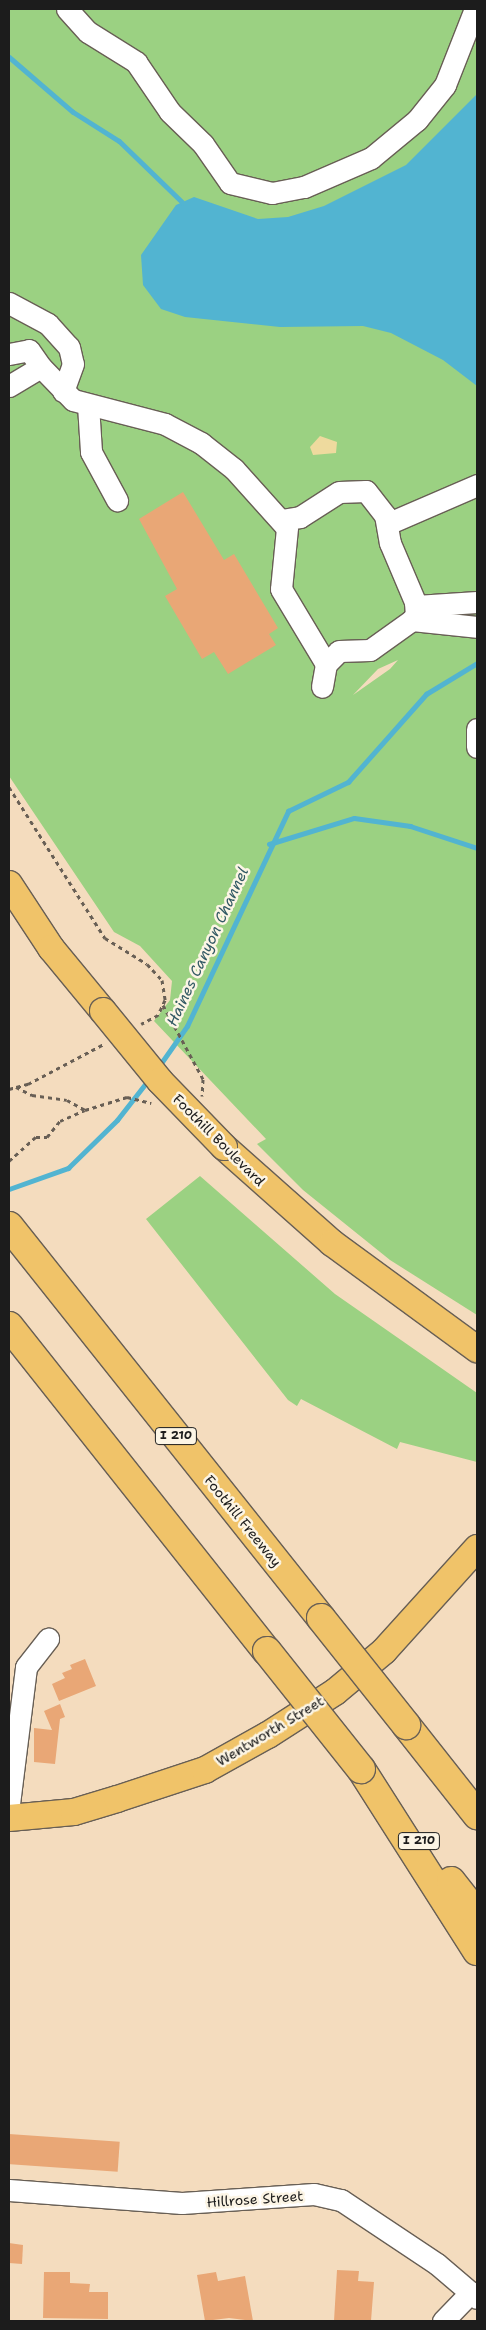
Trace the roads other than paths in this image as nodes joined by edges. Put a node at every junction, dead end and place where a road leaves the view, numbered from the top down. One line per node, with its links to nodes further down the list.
1 (67, 9): 2 (street)
2 (474, 9)
3 (9, 303): 7 (street)
4 (9, 354): 5 (street)
5 (41, 367): 6 (street); 7 (street)
6 (9, 386)
7 (63, 391): 8 (street)
8 (88, 405): 10 (street); 11 (street)
9 (477, 485): 12 (street)
10 (118, 500)
11 (281, 520): 12 (street); 16 (street)
12 (387, 524): 14 (street)
13 (477, 602): 14 (street)
14 (414, 613): 15 (street); 16 (street)
15 (477, 627)
16 (326, 664): 17 (street)
17 (322, 687)
18 (477, 729): 19 (street)
19 (477, 748)
20 (9, 884): 23 (main road, Foothill Boulevard, bridge)
21 (9, 1226): 28 (highway, Foothill Freeway / I 210, bridge)
22 (9, 1326): 26 (highway, I 210, bridge)
23 (477, 1349)
24 (477, 1548): 29 (main road, Wentworth Street)
25 (48, 1639): 27 (street)
26 (361, 1769): 30 (highway, I 210); 31 (highway)
27 (9, 1804)
28 (477, 1815)
29 (9, 1818)
30 (477, 1914)
31 (477, 1951)
32 (9, 2190): 33 (street, Hillrose Street)
33 (474, 2295): 34 (street)
34 (443, 2321)

